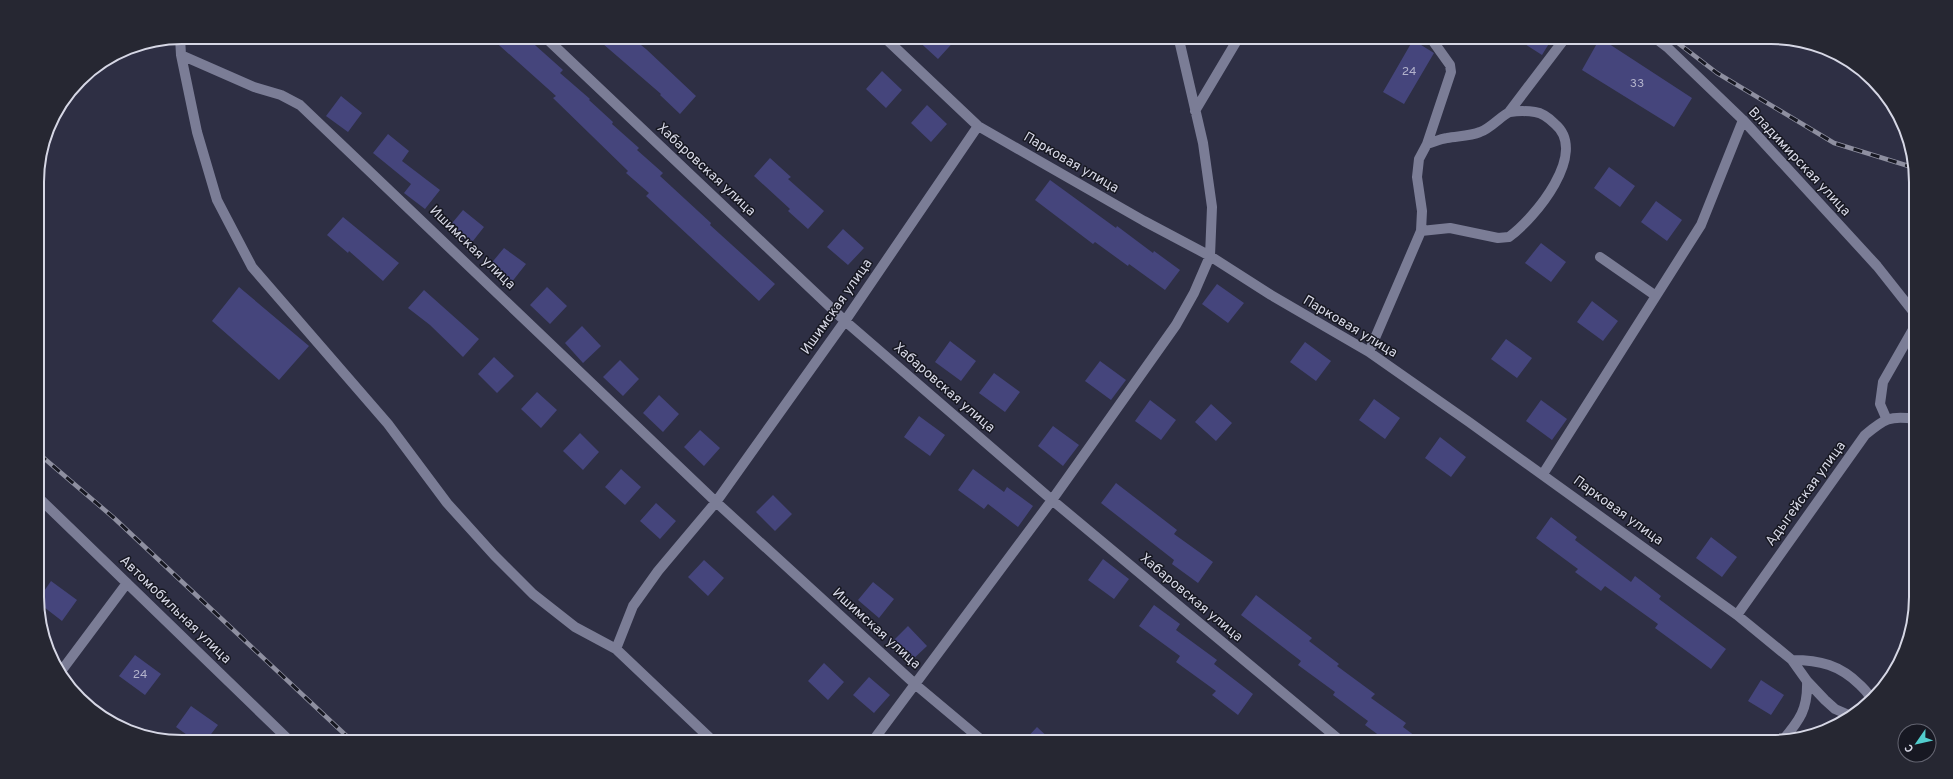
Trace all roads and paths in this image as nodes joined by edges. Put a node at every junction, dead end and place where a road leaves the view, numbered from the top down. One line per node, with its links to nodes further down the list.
1 (180, 44): 9 (street)
2 (552, 44): 20 (street, Хабаровская улица)
3 (891, 44): 13 (street, Парковая улица)
4 (1179, 44): 10 (street)
5 (1235, 44): 10 (street)
6 (1435, 44): 14 (street)
7 (1561, 44): 11 (street)
8 (1663, 44): 12 (street, Владимирская улица)
9 (181, 55): 27 (street, Ишимская улица); 31 (street)
10 (1196, 111): 16 (street)
11 (1509, 112): 14 (street); 15 (street)
12 (1743, 120): 18 (street); 19 (street, Владимирская улица)
13 (978, 126): 16 (street, Парковая улица); 20 (street, Ишимская улица)
14 (1427, 144): 15 (street)
15 (1421, 231): 22 (street)
16 (1210, 256): 22 (street, Парковая улица); 26 (street)
17 (1600, 257): 18 (street)
18 (1656, 296): 25 (street)
19 (1909, 306)
20 (845, 321): 26 (street, Хабаровская улица); 27 (street, Ишимская улица)
21 (1909, 336): 24 (street)
22 (1369, 352): 25 (street, Парковая улица)
23 (1909, 418): 24 (street, Адыгейская улица)
24 (1887, 420): 30 (street, Адыгейская улица)
25 (1543, 474): 30 (street, Парковая улица)
26 (1052, 500): 35 (street); 43 (street, Хабаровская улица)
27 (716, 502): 31 (street, Ишимская улица); 35 (street, Ишимская улица)
28 (44, 503): 29 (street, Автомобильная улица)
29 (127, 583): 33 (street); 39 (street, Автомобильная улица)
30 (1737, 615): 32 (street, Парковая улица)
31 (616, 649): 40 (street)
32 (1792, 660): 34 (street, Парковая улица); 36 (street)
33 (64, 668)
34 (1807, 681): 37 (street, Парковая улица); 38 (street)
35 (916, 685): 41 (street); 42 (street, Ишимская улица)
36 (1870, 694)
37 (1845, 714)
38 (1787, 734)
39 (284, 735)
40 (707, 735)
41 (877, 735)
42 (976, 735)
43 (1334, 735)

